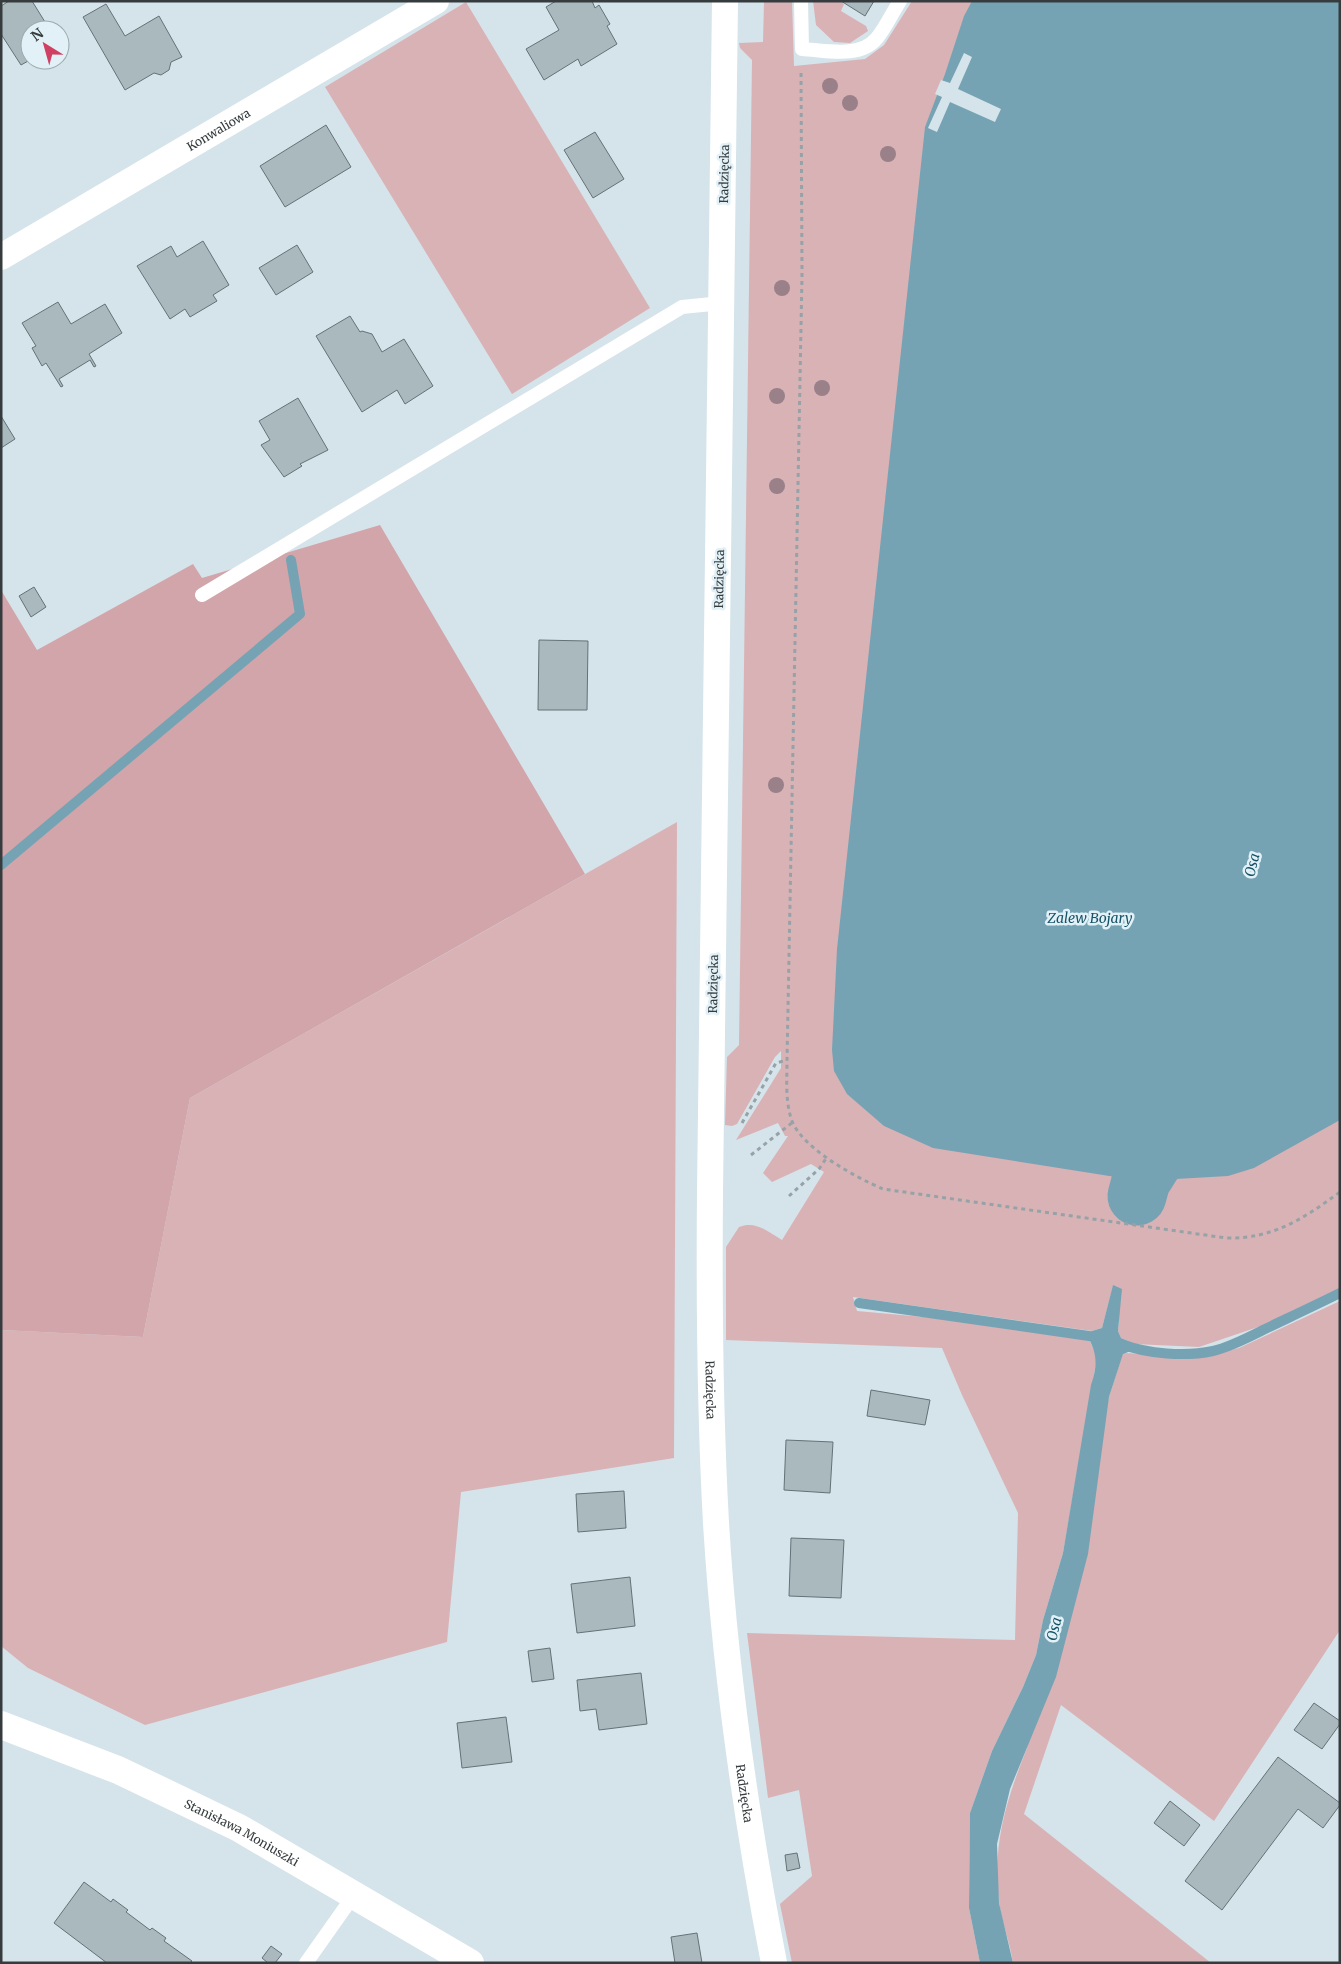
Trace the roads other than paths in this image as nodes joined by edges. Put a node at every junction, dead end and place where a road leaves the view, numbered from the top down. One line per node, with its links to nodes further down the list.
1 (436, 1): 5 (street, Konwaliowa)
2 (725, 1): 6 (street, Radzięcka)
3 (801, 1): 4 (lane)
4 (900, 1)
5 (1, 257)
6 (722, 303): 7 (lane); 12 (street, Radzięcka)
7 (202, 595)
8 (1, 1725): 9 (street, Stanisława Moniuszki)
9 (354, 1895): 10 (lane); 11 (street, Stanisława Moniuszki)
10 (306, 1963)
11 (470, 1963)
12 (774, 1963)

